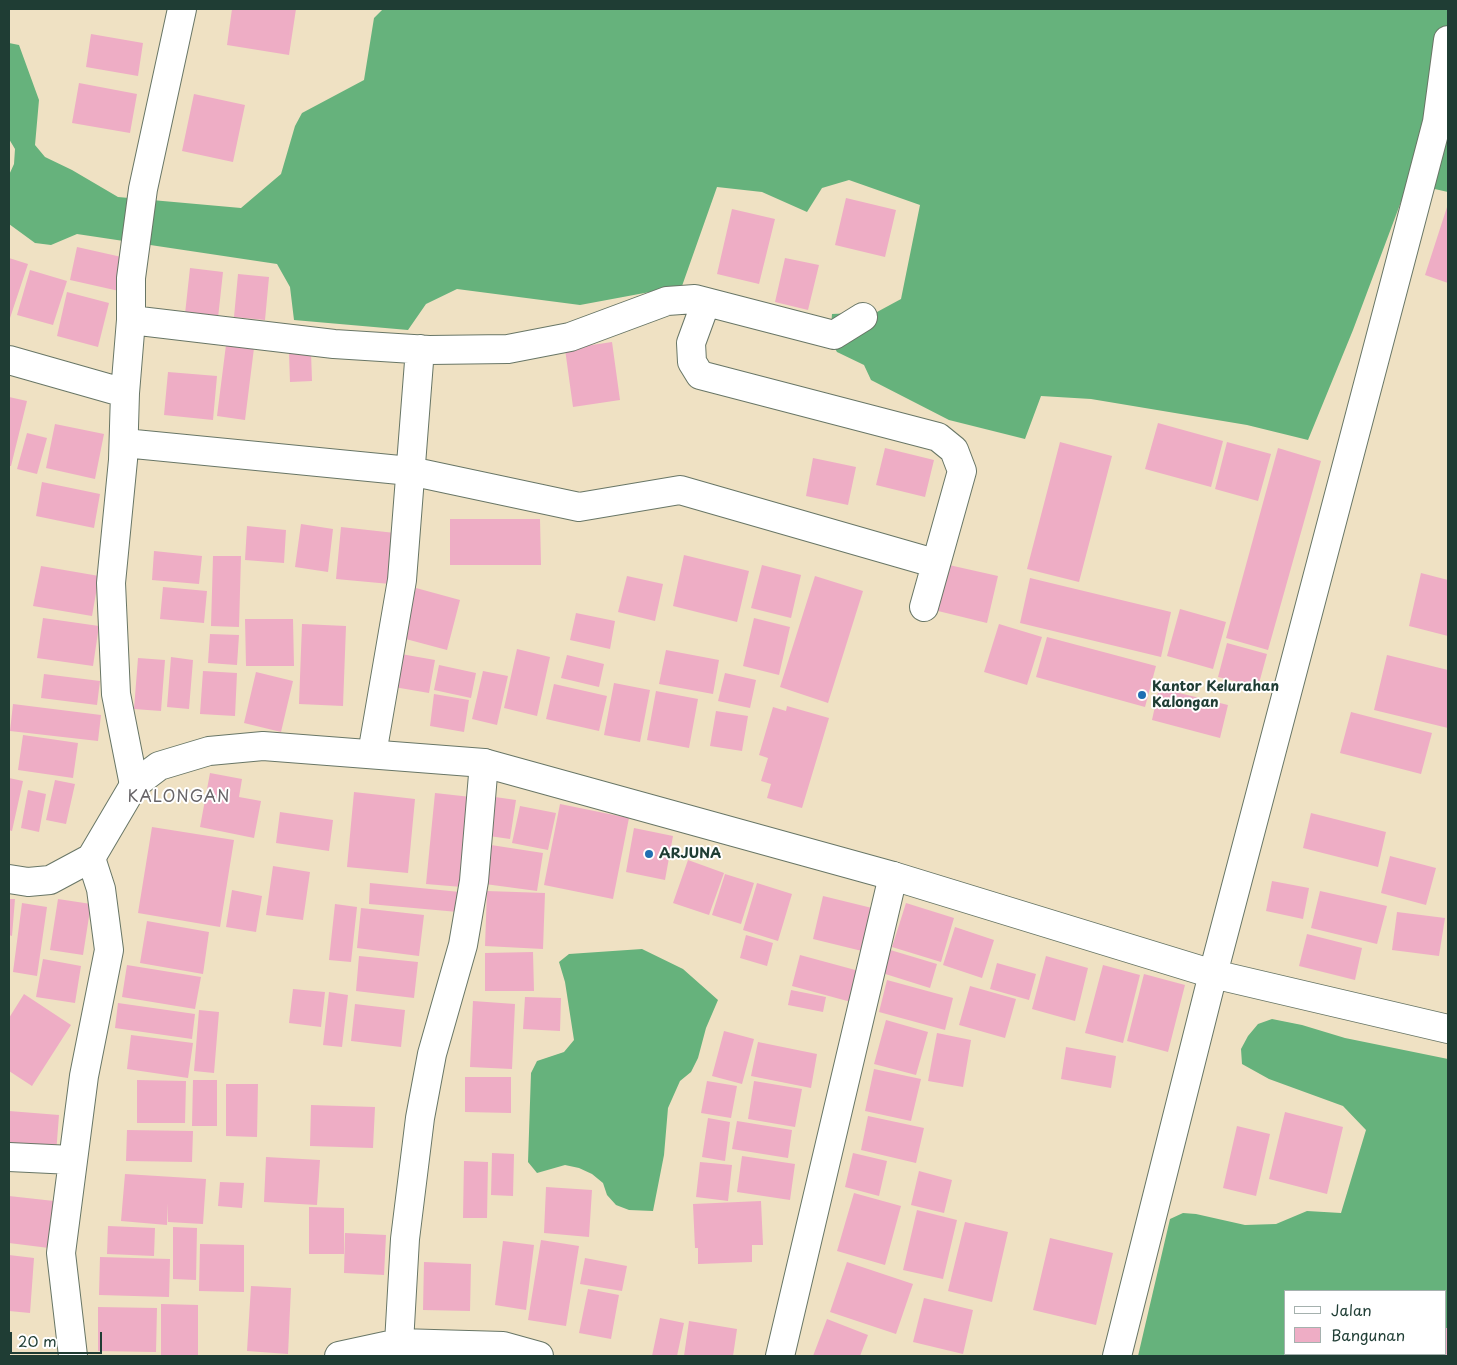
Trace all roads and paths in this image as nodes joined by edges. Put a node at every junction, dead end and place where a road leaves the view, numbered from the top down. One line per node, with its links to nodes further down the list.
1 (182, 9): 5 (street)
2 (1448, 40): 19 (street)
3 (706, 302): 4 (street); 6 (street); 11 (street)
4 (863, 317)
5 (131, 320): 6 (street); 8 (street)
6 (420, 349): 10 (street)
7 (9, 360): 8 (street)
8 (124, 393): 9 (street)
9 (124, 443): 10 (street); 15 (street)
10 (410, 472): 11 (street); 13 (street)
11 (934, 563): 12 (street)
12 (924, 607)
13 (372, 754): 14 (street); 15 (street)
14 (484, 763): 17 (street); 23 (street)
15 (134, 785): 16 (street)
16 (91, 858): 18 (street); 22 (street)
17 (894, 876): 19 (street); 27 (street)
18 (9, 879)
19 (1213, 974): 20 (street); 28 (street)
20 (1448, 1029)
21 (9, 1157): 22 (street)
22 (72, 1160): 24 (street)
23 (398, 1342): 25 (street); 26 (street)
24 (73, 1356)
25 (340, 1356)
26 (539, 1356)
27 (780, 1356)
28 (1116, 1356)

